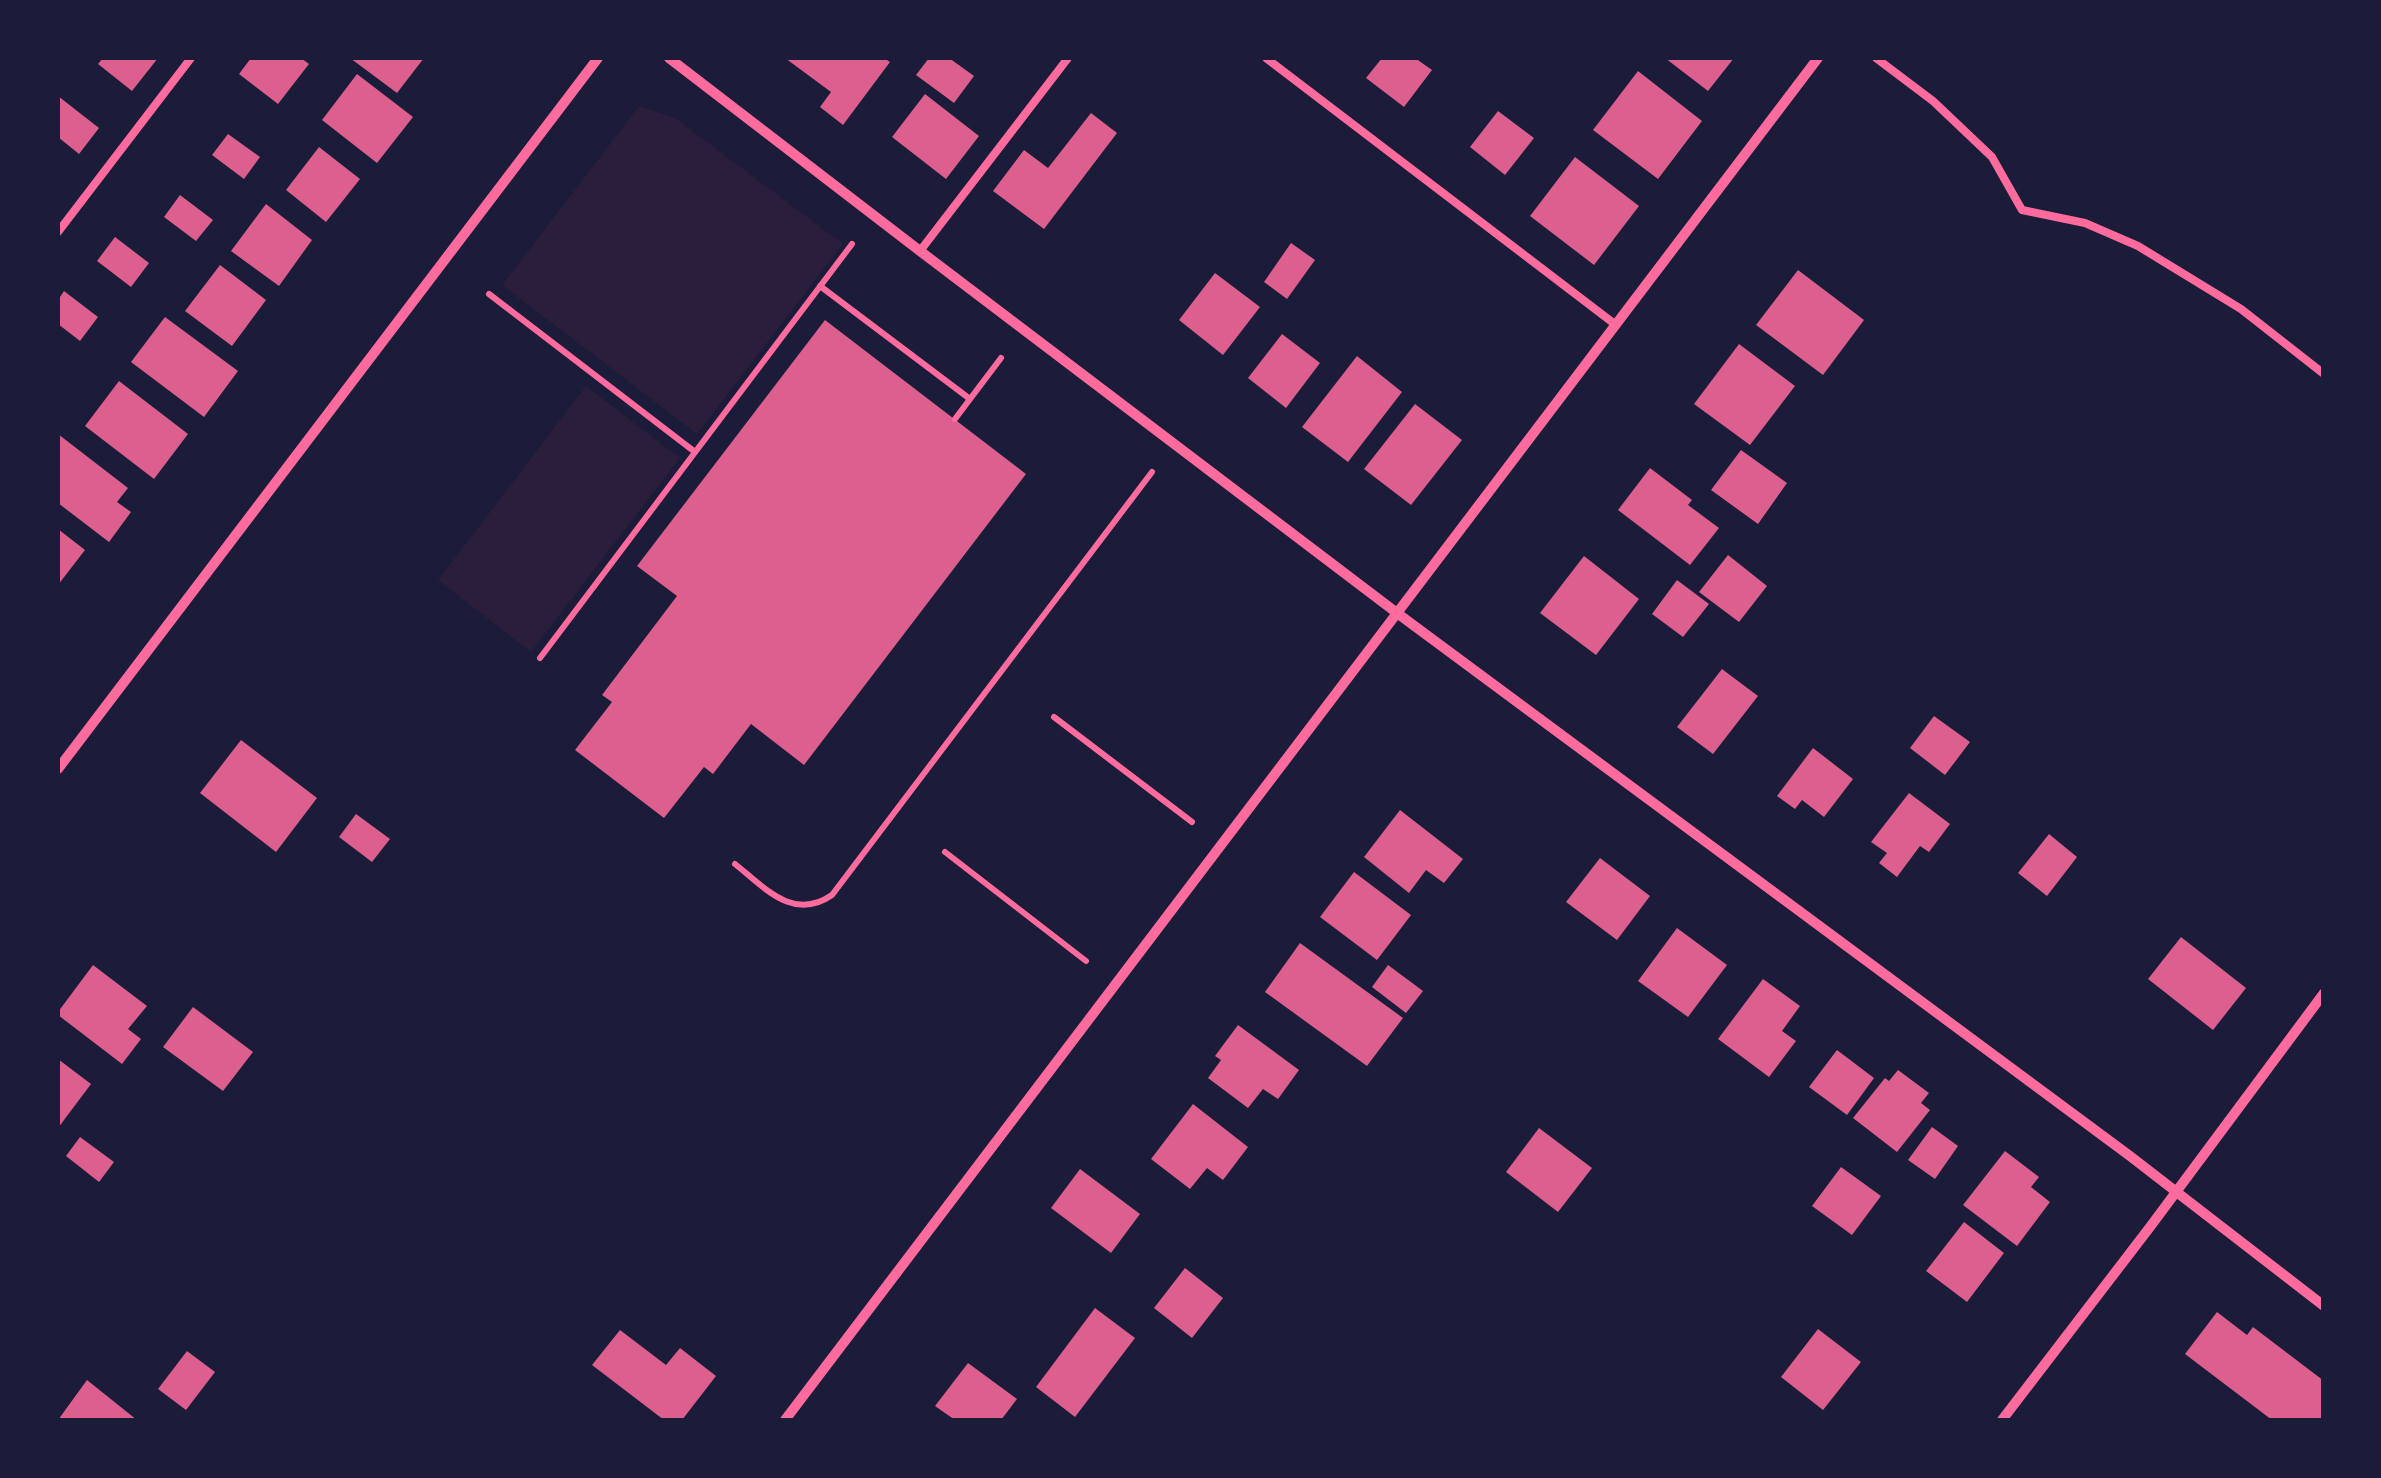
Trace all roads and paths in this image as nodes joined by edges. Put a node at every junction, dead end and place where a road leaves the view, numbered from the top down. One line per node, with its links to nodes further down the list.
1 (191, 58): 8 (lane)
2 (598, 58): 23 (street)
3 (669, 58): 10 (street)
4 (1068, 58): 10 (lane)
5 (1266, 58): 13 (lane)
6 (1818, 58): 13 (street)
7 (1876, 58): 15 (lane)
8 (58, 232)
9 (852, 244): 11 (path)
10 (920, 252): 20 (street)
11 (820, 286): 16 (path); 18 (path)
12 (489, 294): 18 (path)
13 (1617, 325): 20 (street)
14 (1000, 358): 16 (path)
15 (2324, 374)
16 (970, 399): 17 (path)
17 (954, 419)
18 (695, 452): 21 (path)
19 (1152, 472): 26 (path)
20 (1397, 613): 29 (street); 31 (street)
21 (540, 658)
22 (1054, 718): 24 (path)
23 (58, 769)
24 (1192, 822)
25 (945, 852): 27 (path)
26 (735, 864)
27 (1086, 961)
28 (2324, 993): 29 (street)
29 (2176, 1192): 30 (street); 32 (street)
30 (2324, 1306)
31 (785, 1420)
32 (2002, 1420)

